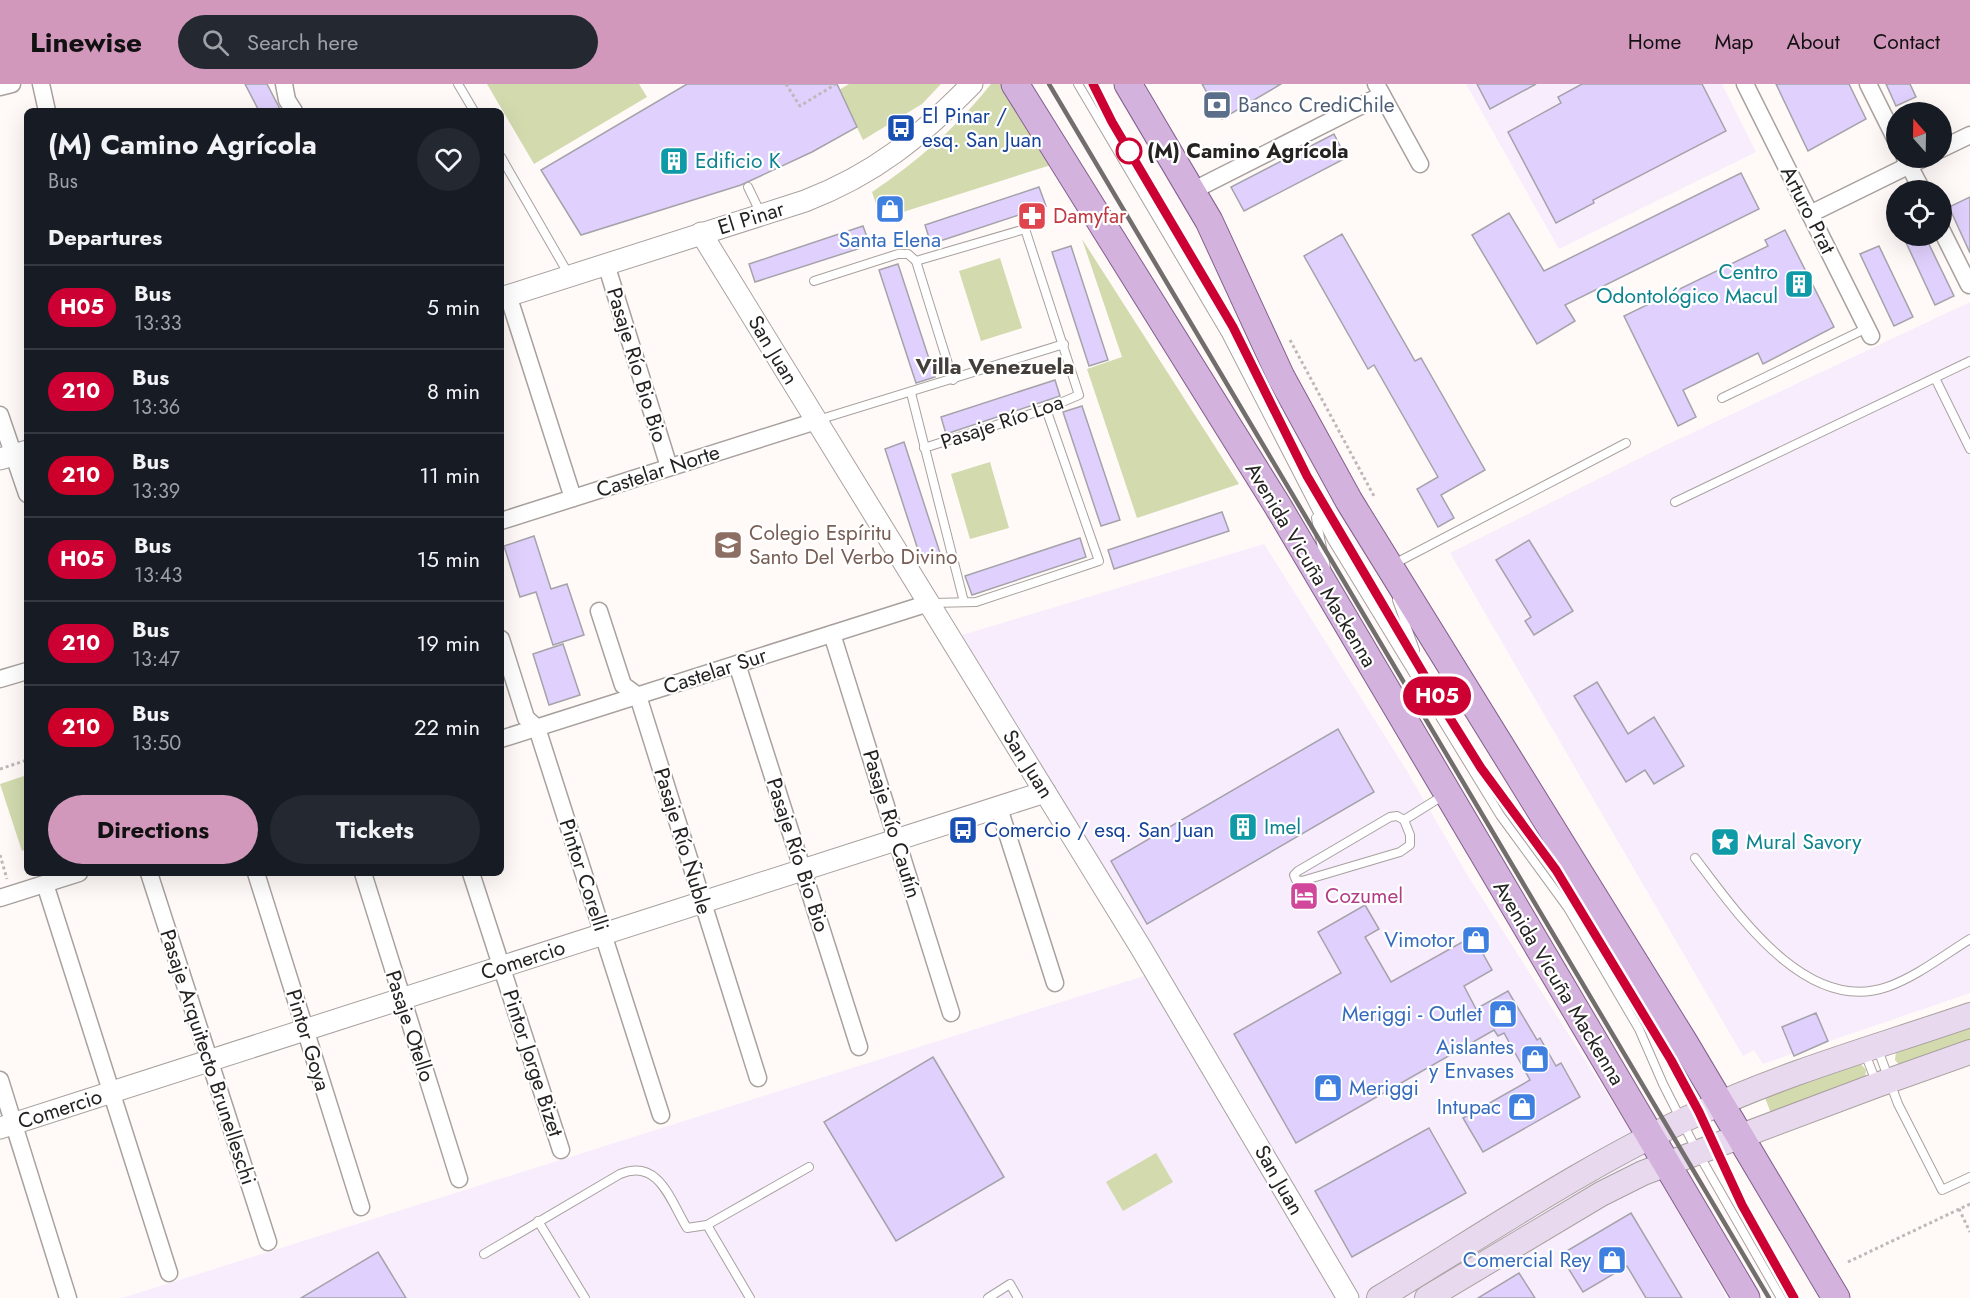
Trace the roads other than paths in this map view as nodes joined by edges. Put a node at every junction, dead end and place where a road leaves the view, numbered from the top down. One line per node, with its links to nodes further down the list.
1 (12, 84): 12 (street)
2 (40, 84): 14 (street)
3 (284, 84): 15 (street)
4 (459, 84): 16 (lane)
5 (972, 84): 25 (street, El Pinar)
6 (1015, 84): 56 (main road, Avenida Vicuña Mackenna)
7 (1078, 84): 53 (lane)
8 (1093, 84): 63 (lane)
9 (1128, 84): 24 (main road)
10 (1745, 84): 26 (street, Arturo Prat)
11 (1868, 84): 17 (street)
12 (0, 87)
13 (1379, 89): 21 (street); 24 (street)
14 (46, 108)
15 (292, 108)
16 (472, 108)
17 (1886, 120)
18 (1970, 135): 19 (street)
19 (1952, 144)
20 (504, 162): 31 (lane)
21 (1420, 164)
22 (1897, 168): 26 (street)
23 (748, 187): 25 (lane)
24 (1192, 191): 55 (main road)
25 (761, 214): 27 (street, El Pinar)
26 (1810, 214): 35 (street, Arturo Prat)
27 (701, 233): 30 (street, El Pinar); 44 (street, San Juan)
28 (1950, 246): 33 (street)
29 (916, 261): 32 (lane); 36 (lane); 39 (lane)
30 (606, 264): 31 (street, El Pinar); 49 (street, Pasaje Río Bio Bio)
31 (569, 275): 34 (street, El Pinar)
32 (814, 281)
33 (1969, 285)
34 (504, 296): 51 (street)
35 (1869, 332): 41 (lane)
36 (1064, 344): 39 (lane); 42 (lane, Pasaje Río Loa)
37 (1970, 361): 38 (lane)
38 (1935, 378): 47 (lane); 52 (lane)
39 (952, 380): 40 (lane)
40 (911, 393): 44 (lane); 46 (lane)
41 (1722, 398)
42 (1046, 409): 46 (lane, Pasaje Río Loa); 57 (lane)
43 (0, 415): 48 (street)
44 (816, 421): 49 (street, Castelar Norte); 58 (street, San Juan)
45 (1626, 443): 55 (lane)
46 (924, 448): 57 (lane)
47 (1970, 449)
48 (14, 455): 50 (street)
49 (669, 467): 51 (street, Castelar Norte)
50 (24, 485)
51 (573, 498): 54 (street, Castelar Norte)
52 (1675, 502)
53 (1314, 509): 56 (lane); 100 (lane)
54 (504, 520)
55 (1383, 558): 63 (lane); 100 (main road)
56 (1332, 598): 70 (main road, Avenida Vicuña Mackenna)
57 (964, 602): 58 (lane)
58 (929, 603): 60 (street, Castelar Sur); 69 (street, San Juan)
59 (599, 611): 66 (street, Pasaje Río Ñuble)
60 (832, 634): 62 (street, Castelar Sur); 73 (street, Pasaje Río Cautín)
61 (504, 648): 67 (street, Pintor Corelli)
62 (737, 664): 66 (street, Castelar Sur); 75 (street, Pasaje Río Bio Bio)
63 (1422, 671): 100 (lane)
64 (24, 672): 65 (street)
65 (0, 679)
66 (638, 696): 67 (street, Castelar Sur); 83 (street, Pasaje Río Ñuble)
67 (537, 728): 68 (street, Castelar Sur); 84 (street, Pintor Corelli)
68 (504, 738)
69 (1046, 792): 71 (street, Comercio); 122 (street, San Juan)
70 (1447, 793): 72 (lane); 103 (main road, Avenida Vicuña Mackenna)
71 (999, 807): 73 (street, Comercio); 87 (street)
72 (1404, 820): 72 (lane)
73 (897, 840): 75 (street, Comercio); 89 (street, Pasaje Río Cautín)
74 (1695, 858): 85 (lane)
75 (803, 870): 83 (street, Comercio); 92 (street, Pasaje Río Bio Bio)
76 (70, 876): 81 (street)
77 (150, 876): 95 (street, Pasaje Arquitecto Brunelleschi)
78 (257, 876): 91 (street, Pintor Goya)
79 (364, 876): 88 (street, Pasaje Otello)
80 (472, 876): 86 (street, Pintor Jorge Bizet)
81 (45, 884): 82 (street); 99 (street)
82 (0, 898)
83 (703, 903): 84 (street, Comercio); 96 (street, Pasaje Río Ñuble)
84 (603, 934): 86 (street, Comercio); 101 (street, Pintor Corelli)
85 (1970, 939)
86 (502, 967): 88 (street, Comercio); 105 (street, Pintor Jorge Bizet)
87 (1055, 983)
88 (401, 999): 91 (street, Comercio); 110 (street, Pasaje Otello)
89 (951, 1013)
90 (1970, 1015): 93 (main road)
91 (305, 1030): 95 (street, Comercio); 111 (street, Pintor Goya)
92 (859, 1047)
93 (1870, 1048): 98 (lane); 98 (lane); 100 (main road)
94 (1970, 1052): 98 (main road)
95 (210, 1061): 99 (street, Comercio); 114 (street, Pasaje Arquitecto Brunelleschi)
96 (758, 1078)
97 (0, 1080): 102 (street)
98 (1883, 1082): 104 (main road); 109 (lane)
99 (111, 1092): 102 (street, Comercio); 116 (street)
100 (1701, 1112): 103 (main road); 104 (main road); 106 (lane); 106 (lane)
101 (661, 1115)
102 (7, 1126): 117 (street)
103 (1650, 1137): 107 (main road, Avenida Vicuña Mackenna); 123 (main road)
104 (1742, 1137): 106 (main road); 128 (main road)
105 (561, 1150)
106 (1707, 1150): 107 (main road); 126 (lane); 127 (lane)
107 (1666, 1165): 124 (main road); 125 (main road, Avenida Vicuña Mackenna)
108 (809, 1167): 113 (lane)
109 (1970, 1177)
110 (459, 1179)
111 (361, 1207)
112 (538, 1221): 113 (lane); 115 (lane); 118 (lane)
113 (707, 1225): 119 (lane)
114 (268, 1242)
115 (484, 1254)
116 (169, 1273)
117 (68, 1298)
118 (585, 1298)
119 (750, 1298)
120 (987, 1298): 121 (lane)
121 (1018, 1298)
122 (1348, 1298)
123 (1379, 1298)
124 (1427, 1298)
125 (1746, 1298)
126 (1781, 1298)
127 (1794, 1298)
128 (1836, 1298)

